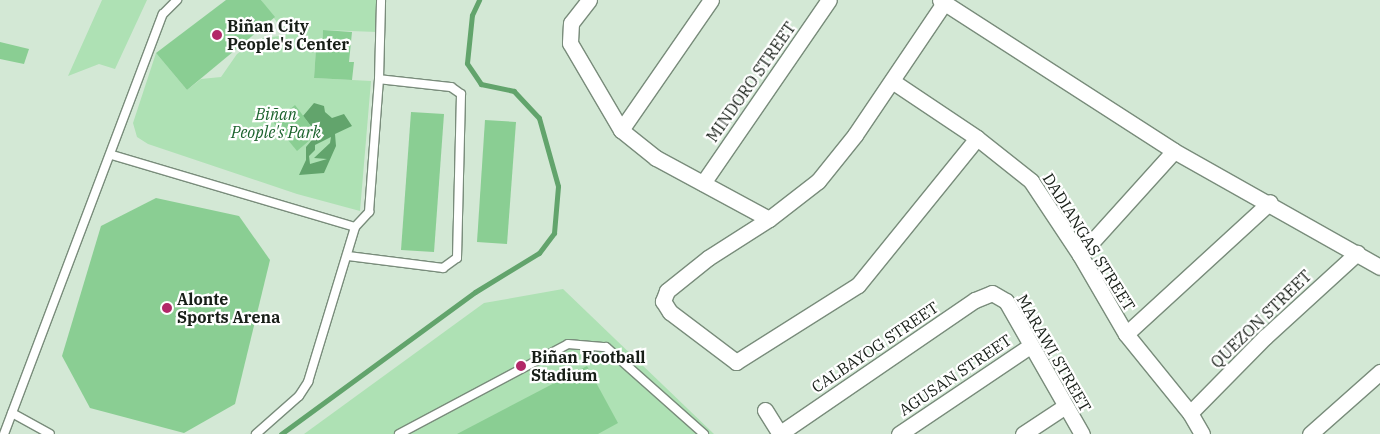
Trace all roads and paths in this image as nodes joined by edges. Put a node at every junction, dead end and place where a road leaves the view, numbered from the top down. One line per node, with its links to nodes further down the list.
1 (177, 0): 12 (lane)
2 (382, 0): 7 (lane)
3 (589, 0): 9 (street)
4 (711, 0): 9 (street)
5 (829, 0): 13 (street, MINDORO STREET)
6 (942, 1): 8 (street); 11 (street)
7 (379, 79): 16 (lane); 19 (lane)
8 (892, 81): 10 (street, DADIANGAS STREET); 15 (street)
9 (621, 130): 13 (street)
10 (977, 138): 15 (street); 18 (street, DADIANGAS STREET)
11 (1174, 151): 14 (street); 18 (street)
12 (112, 155): 16 (lane); 27 (lane)
13 (703, 184): 15 (street)
14 (1270, 202): 17 (street); 22 (street)
15 (769, 219)
16 (356, 227): 19 (lane)
17 (1357, 252): 20 (street); 28 (street, QUEZON STREET)
18 (1080, 255): 22 (street, DADIANGAS STREET)
19 (348, 256): 31 (lane)
20 (1380, 266)
21 (992, 293): 23 (street, MARAWI STREET); 34 (street, CALBAYOG STREET)
22 (1126, 334): 28 (street, DADIANGAS STREET)
23 (1030, 346): 25 (street, MARAWI STREET); 35 (street, AGUSAN STREET)
24 (1380, 372): 39 (street)
25 (1064, 407): 36 (street); 37 (street, MARAWI STREET)
26 (765, 410): 34 (street)
27 (12, 413): 29 (lane); 30 (lane)
28 (1190, 413): 38 (street, DADIANGAS STREET)
29 (4, 434)
30 (50, 434)
31 (256, 434)
32 (399, 434): 33 (lane)
33 (704, 434)
34 (779, 434)
35 (899, 434)
36 (1024, 434)
37 (1082, 434)
38 (1202, 434)
39 (1310, 434)

